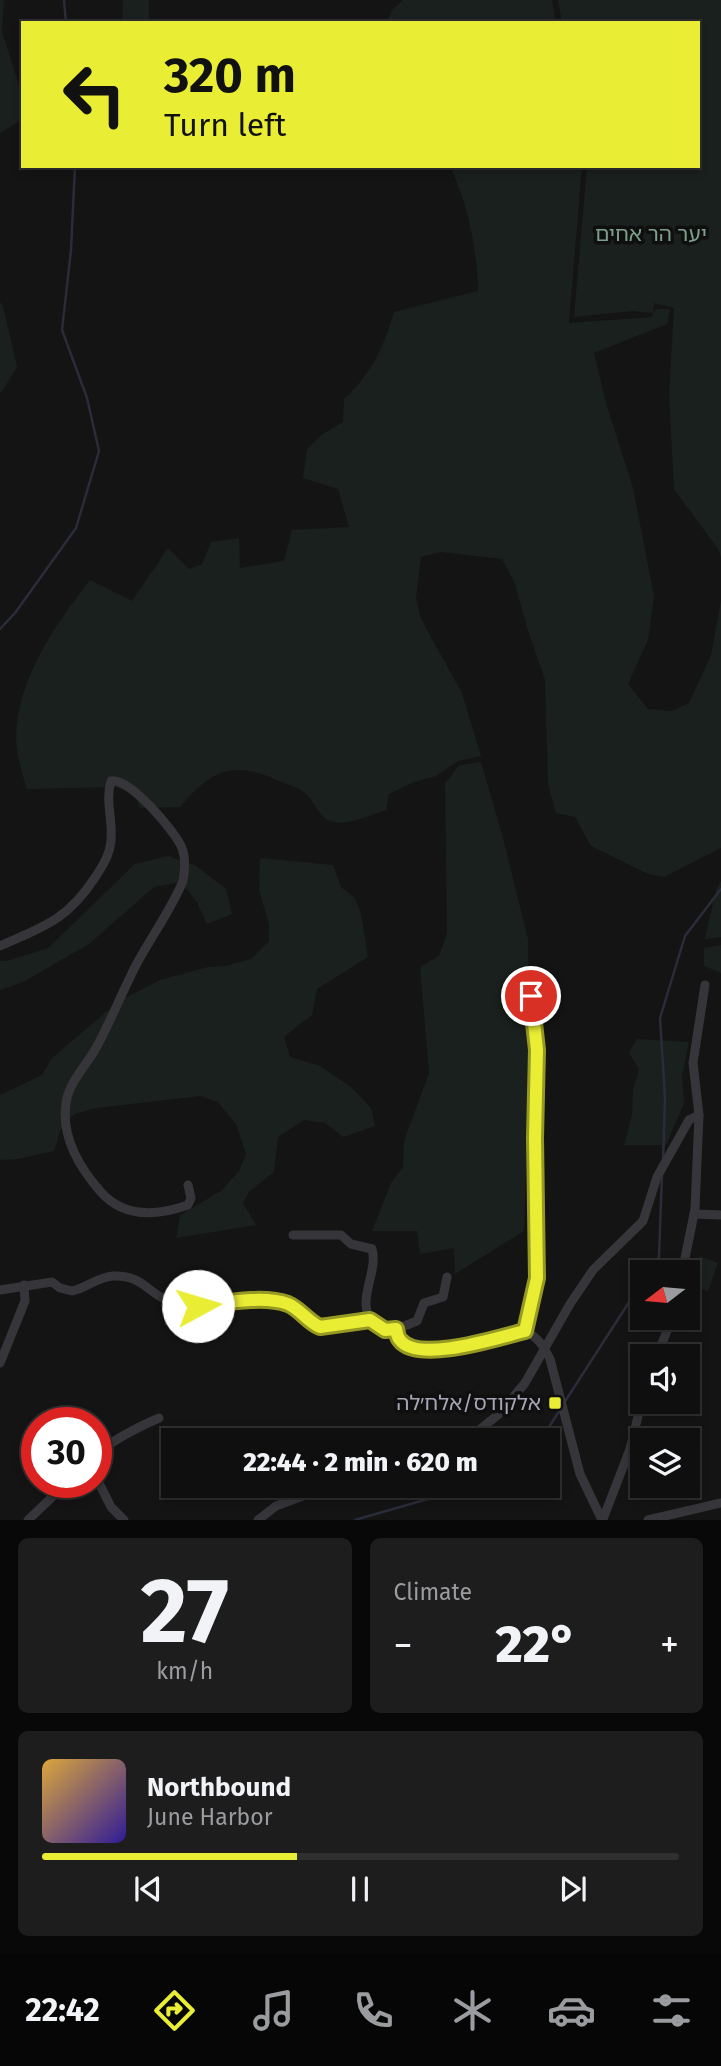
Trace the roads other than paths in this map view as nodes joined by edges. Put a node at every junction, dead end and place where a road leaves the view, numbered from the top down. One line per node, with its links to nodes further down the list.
1 (0, 946): 5 (street)
2 (705, 985): 4 (street)
3 (531, 996): 15 (street)
4 (699, 1115): 6 (street); 16 (street)
5 (188, 1185)
6 (694, 1214): 7 (street); 9 (street)
7 (721, 1215)
8 (293, 1235): 13 (street)
9 (685, 1260)
10 (447, 1276): 14 (street)
11 (24, 1285): 12 (street); 13 (street); 17 (street)
12 (0, 1290)
13 (370, 1320): 14 (street)
14 (396, 1329): 15 (street)
15 (525, 1331): 16 (street)
16 (545, 1348): 20 (street); 29 (street)
17 (0, 1363)
18 (638, 1414): 29 (street)
19 (159, 1418): 21 (street)
20 (482, 1428)
21 (112, 1442)
22 (51, 1498): 26 (street)
23 (106, 1498): 27 (street)
24 (297, 1498): 28 (street)
25 (721, 1503): 30 (street)
26 (28, 1520)
27 (124, 1520)
28 (258, 1520)
29 (603, 1520)
30 (648, 1520)

